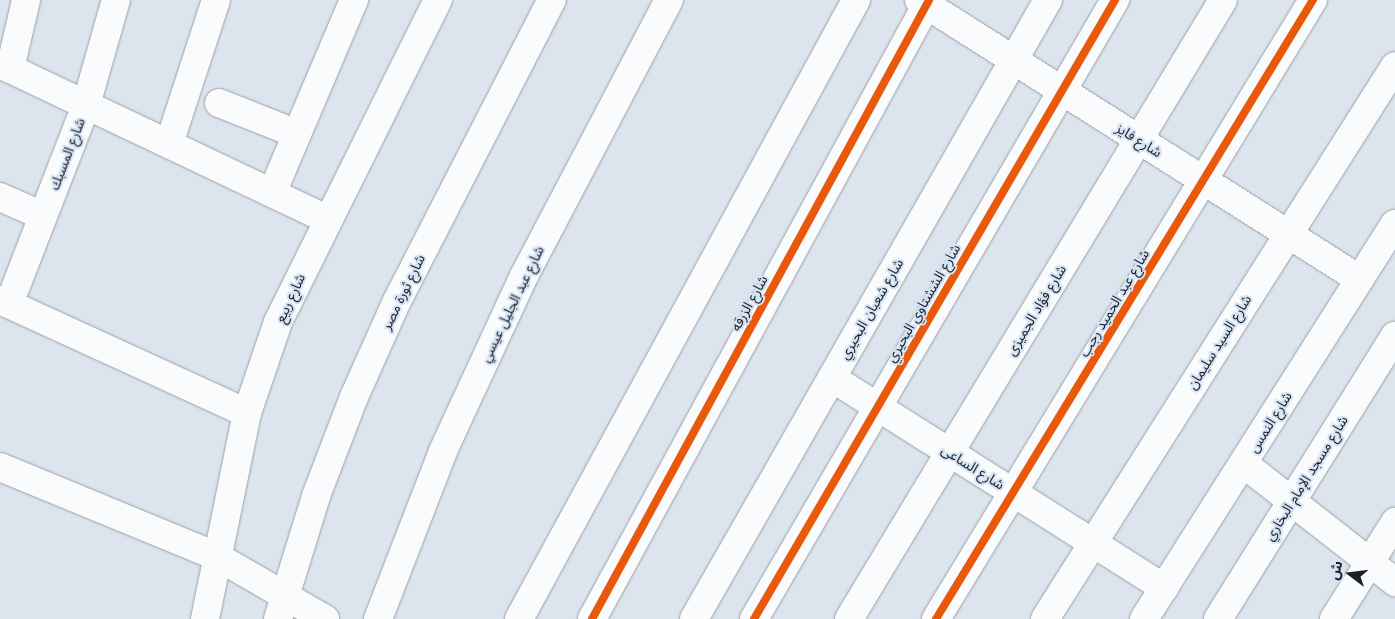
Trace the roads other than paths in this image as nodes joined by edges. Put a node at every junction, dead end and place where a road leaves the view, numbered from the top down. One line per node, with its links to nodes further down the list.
1 (26, 0): 15 (street)
2 (116, 0): 19 (street, شارع المسبك)
3 (216, 0): 22 (street)
4 (354, 0): 20 (street)
5 (438, 0): 27 (street, شارع ربيع)
6 (552, 0): 47 (street, شارع ثورة مصر)
7 (669, 0): 50 (street, شارع عبد الجليل عيسي)
8 (856, 0): 51 (street)
9 (1048, 0): 14 (street, شارع شعبان البحيري)
10 (1115, 0): 17 (street, شارع الششتاوي البحيري)
11 (1223, 0): 21 (street, شارع فؤاد الجميزى)
12 (1313, 0): 23 (street, شارع عبد الحميد رجب)
13 (924, 2): 14 (street, شارع فايز); 52 (street, شارع الزرقه)
14 (1014, 60): 17 (street, شارع فايز); 33 (street, شارع شعبان البحيري)
15 (5, 66): 19 (street)
16 (1395, 66): 29 (street, شارع السيد سليمان)
17 (1062, 91): 21 (street, شارع فايز); 34 (street, شارع الششتاوي البحيري)
18 (219, 103): 20 (street)
19 (86, 104): 22 (street); 26 (street, شارع المسبك)
20 (297, 134): 24 (street)
21 (1139, 140): 23 (street, شارع فايز); 36 (street, شارع فؤاد الجميزى)
22 (169, 144): 24 (street)
23 (1203, 180): 29 (street, شارع فايز); 39 (street, شارع عبد الحميد رجب)
24 (272, 193): 27 (street)
25 (0, 197): 26 (street)
26 (43, 216): 31 (street, شارع المسبك)
27 (328, 220): 35 (street, شارع ربيع)
28 (1395, 224): 30 (street, شارع النمس)
29 (1288, 234): 30 (street, شارع فايز); 42 (street, شارع السيد سليمان)
30 (1359, 279): 37 (street, شارع النمس)
31 (4, 302): 35 (street)
32 (1395, 336): 40 (street, شارع مسجد الإمام البخاري)
33 (832, 378): 34 (street, شارع الساعى); 53 (street, شارع شعبان البحيري)
34 (878, 406): 36 (street, شارع الساعى); 54 (street, شارع الششتاوي البحيري)
35 (247, 413): 43 (street, شارع ربيع)
36 (950, 452): 39 (street, شارع الساعى); 55 (street, شارع فؤاد الجميزى)
37 (1244, 464): 40 (street); 46 (street, شارع النمس)
38 (0, 467): 43 (street)
39 (1013, 492): 42 (street, شارع الساعى); 56 (street, شارع عبد الحميد رجب)
40 (1291, 501): 44 (street); 59 (street, شارع مسجد الإمام البخاري)
41 (1395, 522): 44 (street)
42 (1093, 543): 46 (street, شارع الساعى); 57 (street, شارع السيد سليمان)
43 (216, 556): 47 (street); 48 (street, شارع ربيع)
44 (1370, 563): 45 (street); 60 (street)
45 (1395, 582)
46 (1164, 588): 58 (street, شارع النمس)
47 (281, 608): 49 (street)
48 (205, 619)
49 (325, 619)
50 (378, 619)
51 (519, 619)
52 (592, 619)
53 (694, 619)
54 (754, 619)
55 (849, 619)
56 (936, 619)
57 (1045, 619)
58 (1144, 619)
59 (1218, 619)
60 (1334, 619)

